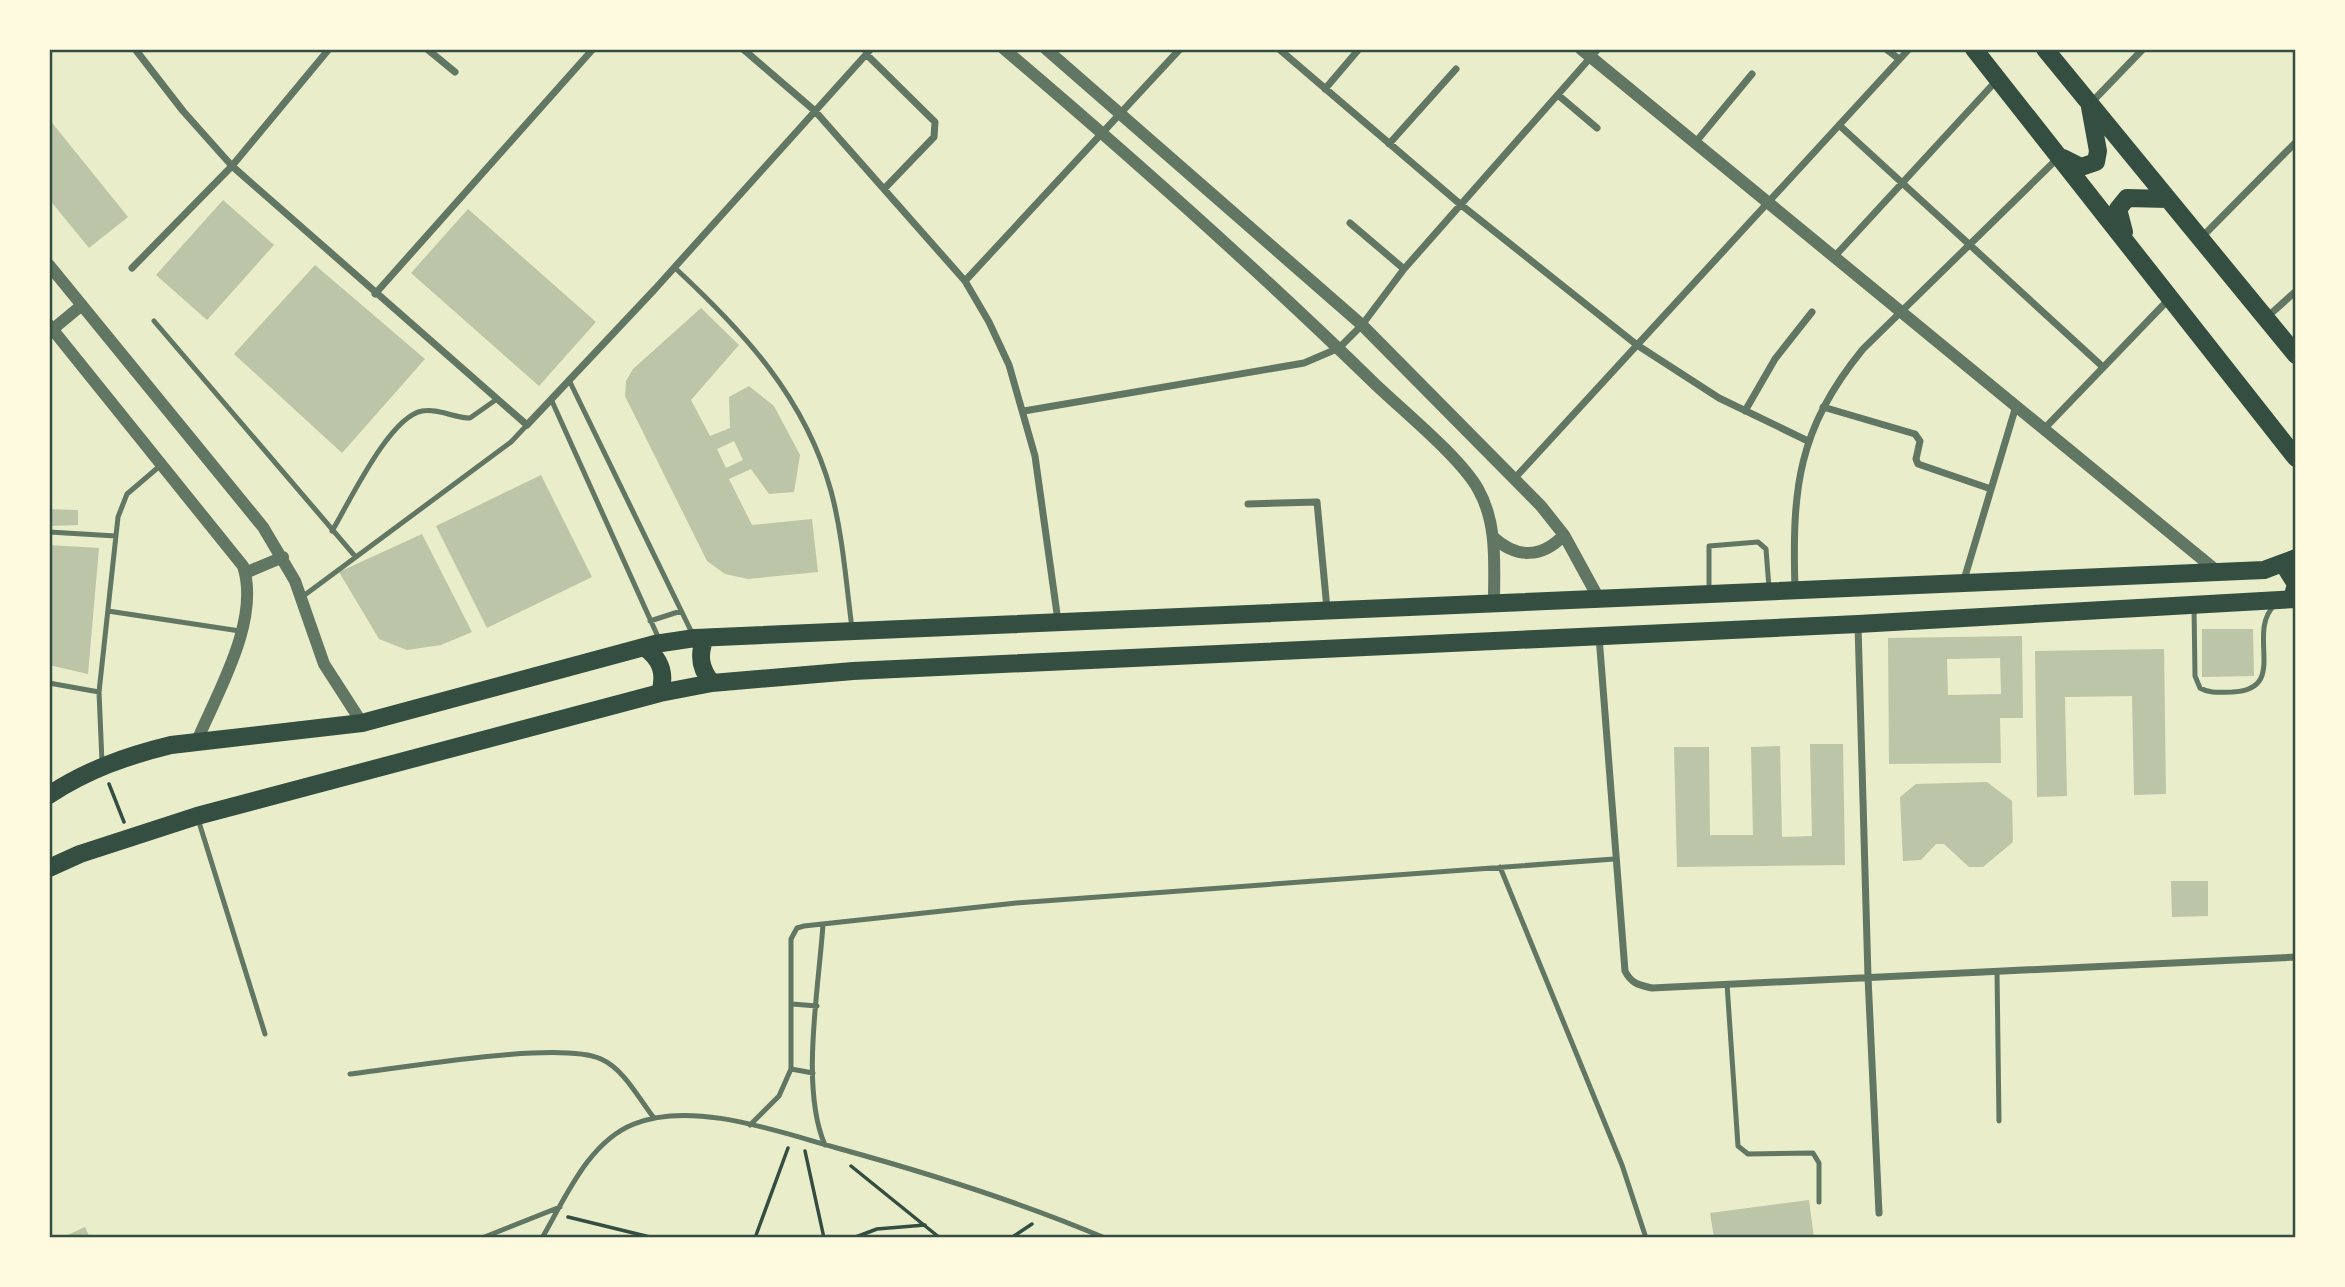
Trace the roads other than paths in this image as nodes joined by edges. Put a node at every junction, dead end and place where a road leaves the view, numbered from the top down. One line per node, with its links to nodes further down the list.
1 (135, 49): 35 (street)
2 (328, 49): 35 (street)
3 (427, 49): 20 (street)
4 (593, 49): 52 (street)
5 (743, 49): 26 (street)
6 (1004, 49): 30 (street)
7 (1046, 49): 27 (street)
8 (1180, 49): 27 (street)
9 (1279, 49): 23 (street)
10 (1359, 49): 23 (street)
11 (1886, 49): 18 (street)
12 (1909, 49): 18 (street)
13 (1974, 49): 22 (main road)
14 (2045, 49): 25 (main road)
15 (2143, 49): 25 (street)
16 (869, 52): 26 (street); 37 (street)
17 (1590, 52): 24 (street); 32 (street)
18 (1899, 59): 28 (street)
19 (1456, 69): 33 (street)
20 (455, 72)
21 (1752, 74): 32 (street)
22 (1998, 79): 34 (main road); 36 (street)
23 (1325, 89): 33 (street)
24 (1558, 95): 29 (street); 40 (street)
25 (2090, 104): 34 (main road); 38 (main road)
26 (815, 111): 37 (street); 47 (street)
27 (1120, 113): 30 (street); 59 (street)
28 (1839, 125): 36 (street); 39 (street)
29 (1597, 128)
30 (1102, 133): 50 (street); 62 (street)
31 (2296, 142): 42 (street)
32 (1695, 143): 39 (street)
33 (1389, 144): 40 (street)
34 (2060, 156): 43 (main road); 44 (street)
35 (232, 166): 48 (street); 52 (street)
36 (1903, 183): 44 (street); 45 (street)
37 (884, 189): 50 (street)
38 (2168, 199): 42 (main road); 43 (main road)
39 (1768, 202): 45 (street); 61 (street)
40 (1460, 204): 49 (street); 61 (street)
41 (1350, 223): 49 (street)
42 (2201, 239): 57 (main road)
43 (2127, 241): 53 (main road)
44 (1970, 244): 56 (street); 64 (street)
45 (1835, 257): 56 (street)
46 (49, 265): 54 (street)
47 (674, 267): 65 (street); 105 (lane)
48 (132, 268)
49 (1404, 269): 59 (street)
50 (965, 281): 70 (street)
51 (2296, 291): 57 (street)
52 (375, 294): 66 (street)
53 (2171, 296): 64 (street); 75 (main road)
54 (82, 305): 60 (street); 86 (street)
55 (1812, 312): 71 (street)
56 (1901, 313): 68 (street); 69 (street)
57 (2266, 318): 63 (main road)
58 (154, 321): 80 (lane)
59 (1362, 325): 62 (street); 77 (street)
60 (51, 327): 76 (street)
61 (1637, 345): 71 (street); 77 (street)
62 (1339, 348): 70 (street); 84 (street)
63 (2296, 355)
64 (2104, 367): 73 (street)
65 (569, 380): 67 (street); 101 (lane)
66 (497, 399): 72 (street); 80 (lane)
67 (551, 399): 72 (street); 102 (lane)
68 (2016, 406): 73 (street); 78 (street)
69 (1823, 407): 74 (street); 78 (street)
70 (1024, 411): 103 (street)
71 (1745, 411): 74 (street)
72 (527, 425): 85 (lane)
73 (2044, 429): 88 (street)
74 (1808, 441): 91 (street)
75 (2296, 458)
76 (163, 464): 83 (lane); 89 (street)
77 (1514, 478): 82 (street)
78 (1991, 489): 90 (street)
79 (1248, 504): 99 (street)
80 (332, 531): 85 (lane)
81 (49, 532): 83 (lane)
82 (1564, 535): 84 (street); 95 (street)
83 (116, 536): 100 (lane)
84 (1493, 537): 97 (street)
85 (355, 556): 94 (lane)
86 (283, 557): 89 (street); 94 (street)
87 (2290, 561): 88 (main road); 96 (main road)
88 (2218, 572): 90 (main road)
89 (245, 573): 106 (street)
90 (1963, 583): 91 (main road)
91 (1795, 590): 92 (main road)
92 (1769, 591): 93 (main road); 93 (lane)
93 (1709, 593): 95 (main road)
94 (301, 598): 114 (street)
95 (1599, 599): 97 (main road)
96 (2294, 599): 98 (main road); 98 (lane)
97 (1494, 603): 99 (main road)
98 (2194, 603): 104 (main road)
99 (1327, 610): 103 (main road)
100 (108, 611): 106 (lane); 112 (lane)
101 (681, 611): 102 (lane); 108 (lane)
102 (650, 621): 109 (lane)
103 (1058, 621): 105 (main road)
104 (1858, 624): 107 (main road); 125 (street)
105 (852, 630): 108 (main road)
106 (242, 632): 115 (street)
107 (1599, 635): 111 (main road); 119 (street)
108 (700, 638): 109 (main road); 111 (main road)
109 (653, 645): 113 (main road); 114 (main road)
110 (49, 683): 112 (lane)
111 (712, 683): 113 (main road)
112 (99, 692): 116 (lane)
113 (660, 692): 118 (main road)
114 (362, 723): 115 (main road)
115 (197, 743): 116 (main road)
116 (102, 765): 117 (main road)
117 (49, 795)
118 (197, 816): 121 (main road); 129 (lane)
119 (1614, 859): 120 (lane); 126 (street)
120 (1500, 867): 122 (lane); 143 (lane)
121 (49, 868)
122 (823, 924): 127 (lane); 128 (lane)
123 (2296, 957): 124 (street)
124 (1997, 971): 125 (street); 134 (lane)
125 (1868, 977): 126 (street); 139 (street)
126 (1727, 984): 137 (lane)
127 (792, 1004): 128 (lane); 130 (lane)
128 (817, 1006): 131 (lane)
129 (265, 1034)
130 (791, 1069): 131 (lane); 135 (lane)
131 (813, 1073): 136 (lane)
132 (351, 1074): 133 (lane)
133 (654, 1118): 135 (lane); 138 (lane)
134 (1999, 1121)
135 (750, 1125): 136 (lane)
136 (825, 1145): 142 (lane)
137 (1819, 1202)
138 (560, 1207): 140 (lane); 141 (lane)
139 (1879, 1213)
140 (482, 1238)
141 (542, 1238)
142 (1105, 1238)
143 (1647, 1238)

